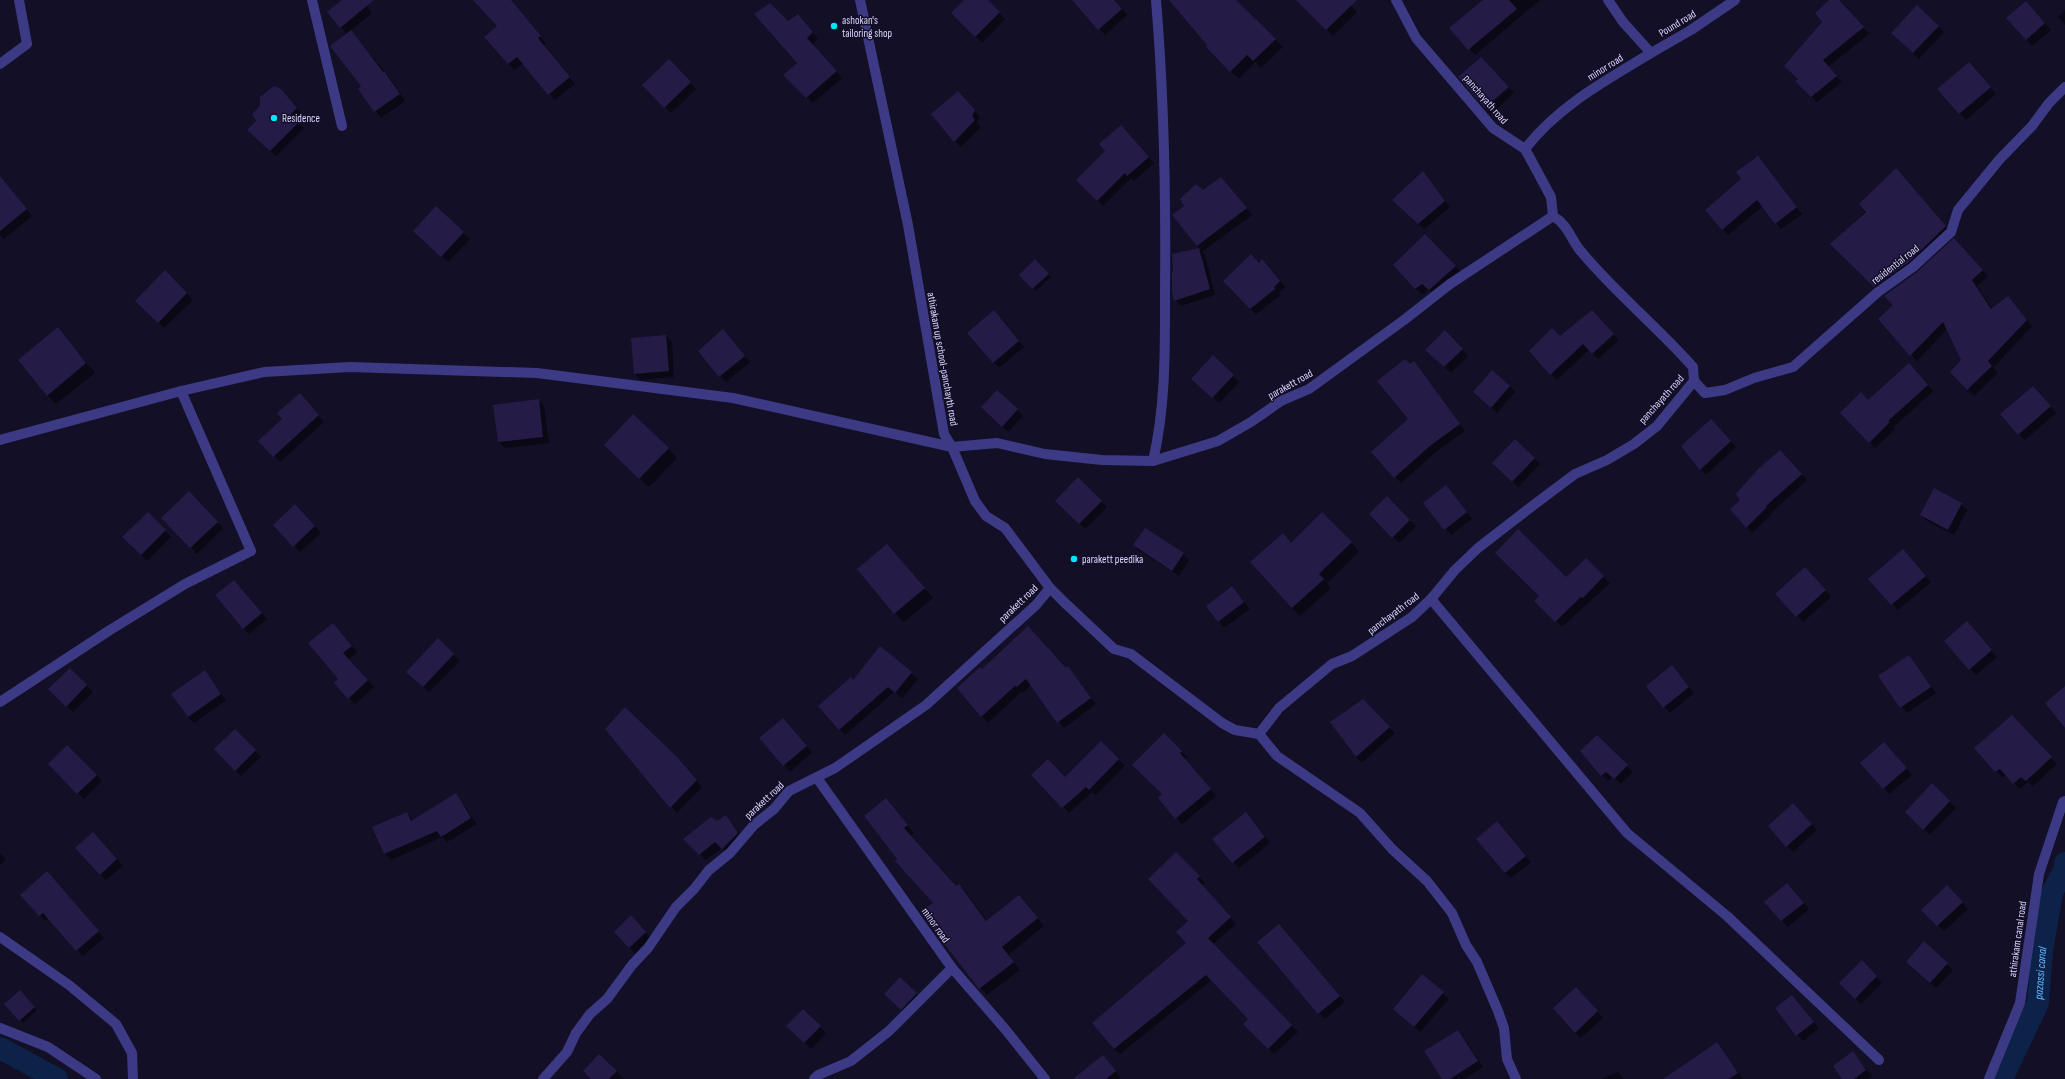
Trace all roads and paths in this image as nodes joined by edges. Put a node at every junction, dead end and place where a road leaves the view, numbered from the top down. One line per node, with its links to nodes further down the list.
1 (19, 0): 9 (street)
2 (312, 0): 11 (street)
3 (860, 0): 17 (street, athirakam up school-panchayth road)
4 (1156, 0): 18 (street)
5 (1396, 0): 12 (street, panchayath road)
6 (1608, 0): 8 (street)
7 (1735, 0): 8 (street, Pound road)
8 (1651, 53): 12 (street, minor road)
9 (0, 64)
10 (2065, 87): 14 (street, residential road)
11 (342, 126)
12 (1525, 149): 13 (street, panchayath road)
13 (1553, 216): 14 (street, panchayath road); 18 (street, parakett road)
14 (1694, 381): 20 (street, panchayath road)
15 (181, 391): 16 (street, parakett road); 17 (street, parakett road); 21 (street)
16 (1, 438)
17 (952, 447): 18 (street, parakett road); 19 (street, athirakam up school-panchayth road)
18 (1154, 461)
19 (1050, 588): 22 (street, athirakam up school-panchayth road); 23 (street, parakett road)
20 (1432, 599): 22 (street, panchayath road); 28 (street)
21 (0, 702)
22 (1259, 734): 34 (street)
23 (817, 778): 26 (street, minor road); 31 (street, parakett road)
24 (2065, 801): 35 (street, athirakam canal road)
25 (0, 937): 30 (street)
26 (952, 968): 32 (street); 33 (street, minor road)
27 (0, 1028): 29 (street)
28 (1878, 1060)
29 (96, 1079)
30 (133, 1079)
31 (543, 1079)
32 (814, 1079)
33 (1044, 1079)
34 (1516, 1079)
35 (1989, 1079)

